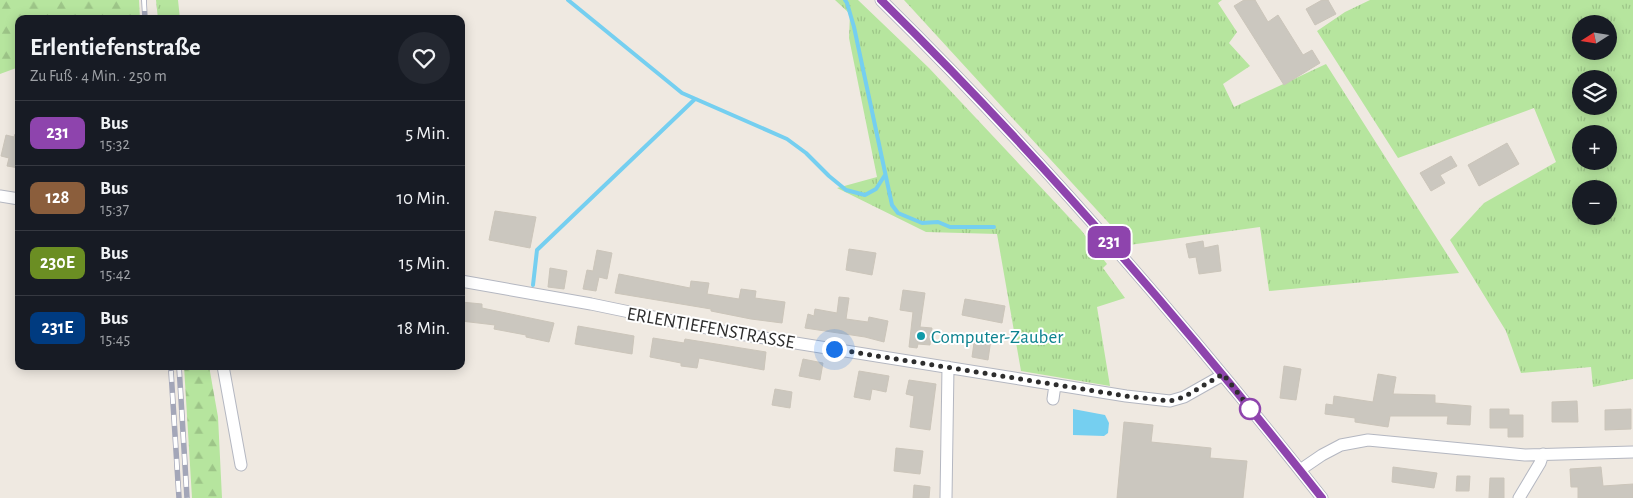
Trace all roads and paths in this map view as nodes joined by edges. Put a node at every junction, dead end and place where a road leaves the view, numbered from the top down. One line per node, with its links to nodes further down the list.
1 (881, 0): 7 (street)
2 (0, 196): 3 (street)
3 (15, 198)
4 (465, 282): 5 (street, ERLENTIEFENSTRASSE)
5 (948, 367): 8 (street, ERLENTIEFENSTRASSE); 14 (street)
6 (224, 370): 12 (street)
7 (1223, 374): 8 (street, ERLENTIEFENSTRASSE); 13 (street)
8 (1055, 385): 9 (street)
9 (1053, 399)
10 (1633, 452): 11 (street)
11 (1543, 454): 13 (street); 16 (street)
12 (241, 465)
13 (1300, 470): 15 (street)
14 (946, 498)
15 (1322, 498)
16 (1519, 498)

